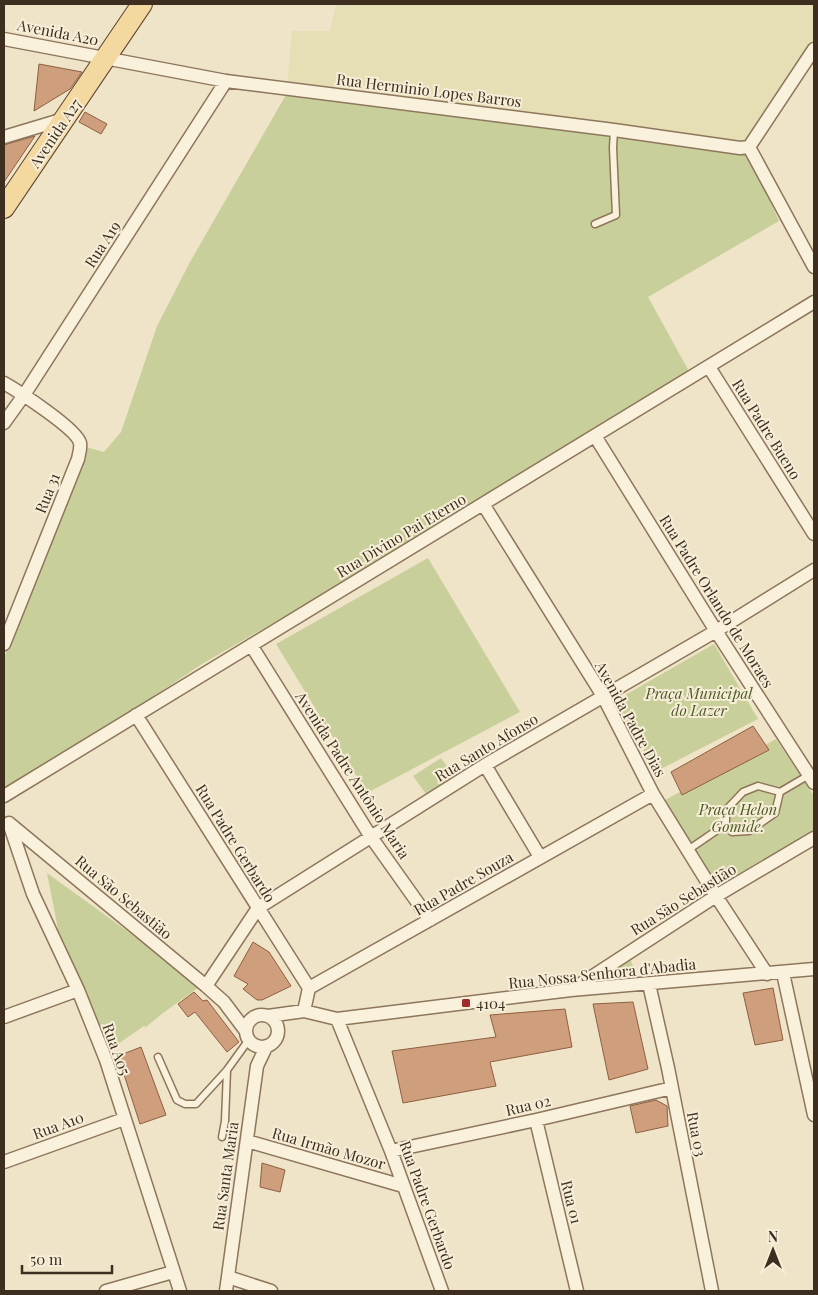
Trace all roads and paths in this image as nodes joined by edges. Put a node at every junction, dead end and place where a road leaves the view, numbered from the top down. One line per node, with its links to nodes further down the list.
1 (142, 4): 4 (main road, Avenida A27)
2 (4, 38): 4 (street, Avenida A20)
3 (814, 49): 9 (street)
4 (107, 58): 5 (street, Rua Herminio Lopes Barros); 6 (main road, Avenida A27)
5 (226, 81): 7 (street, Rua Herminio Lopes Barros); 16 (street, Rua A19)
6 (64, 119): 8 (street); 10 (main road, Avenida A27)
7 (614, 130): 9 (street, Rua Herminio Lopes Barros); 11 (lane)
8 (4, 137)
9 (749, 147): 12 (street)
10 (4, 208)
11 (595, 224)
12 (814, 267)
13 (814, 302): 14 (street, Rua Divino Pai Eterno)
14 (709, 367): 18 (street, Rua Divino Pai Eterno); 20 (street, Rua Padre Bueno)
15 (4, 383): 16 (street, Rua 31)
16 (24, 395): 17 (street, Rua A19); 23 (street, Rua 31)
17 (4, 423)
18 (594, 436): 19 (street, Rua Divino Pai Eterno); 22 (street, Rua Padre Orlando de Moraes)
19 (484, 504): 24 (street, Rua Divino Pai Eterno); 25 (street, Avenida Padre Dias)
20 (814, 534)
21 (814, 570): 22 (street, Rua Santo Afonso)
22 (716, 631): 25 (street, Rua Santo Afonso); 28 (street, Rua Padre Orlando de Moraes)
23 (4, 644)
24 (251, 645): 26 (street, Rua Divino Pai Eterno); 34 (street, Avenida Padre Antônio Maria)
25 (603, 696): 27 (street, Rua Santo Afonso); 30 (street, Avenida Padre Dias)
26 (136, 715): 31 (street, Rua Divino Pai Eterno); 39 (street, Rua Padre Gerbardo)
27 (485, 765): 34 (street, Rua Santo Afonso); 37 (street)
28 (812, 779): 29 (lane)
29 (780, 792): 33 (lane); 33 (lane)
30 (654, 794): 36 (street, Avenida Padre Dias); 37 (street, Rua Padre Souza)
31 (4, 796)
32 (6, 820): 45 (street, Rua São Sebastião); 47 (street, Rua A05)
33 (726, 824): 36 (lane)
34 (371, 837): 39 (street, Rua Santo Afonso); 40 (street, Avenida Padre Antônio Maria)
35 (814, 838): 38 (street, Rua São Sebastião)
36 (688, 850): 38 (street, Avenida Padre Dias)
37 (540, 857): 40 (street, Rua Padre Souza)
38 (716, 896): 43 (street, Avenida Padre Dias); 48 (street, Rua São Sebastião)
39 (258, 908): 45 (street, Rua Santo Afonso); 46 (street, Rua Padre Gerbardo)
40 (430, 920): 46 (street, Rua Padre Souza)
41 (814, 969): 42 (street, Rua Nossa Senhora d'Abadia)
42 (783, 972): 43 (street, Rua Nossa Senhora d'Abadia); 62 (street)
43 (767, 974): 44 (street, Rua Nossa Senhora d'Abadia)
44 (649, 984): 48 (street, Rua Nossa Senhora d'Abadia); 61 (street, Rua 03)
45 (206, 986): 49 (street, Rua São Sebastião)
46 (308, 988): 50 (street)
47 (78, 990): 52 (street); 63 (street, Rua A05)
48 (571, 990): 54 (street, Rua Nossa Senhora d'Abadia)
49 (224, 1002): 53 (street, Rua São Sebastião); 56 (street, Rua São Sebastião)
50 (304, 1011): 51 (street, Rua Nossa Senhora d'Abadia); 54 (street, Rua Nossa Senhora d'Abadia); 55 (street)
51 (268, 1016): 53 (street); 55 (street)
52 (4, 1017)
53 (253, 1017): 56 (street)
54 (337, 1020): 67 (street, Rua Padre Gerbardo)
55 (278, 1028): 57 (street)
56 (249, 1038): 57 (street); 59 (street, Rua Santa Maria); 60 (lane)
57 (266, 1047): 59 (street, Rua Santa Maria)
58 (158, 1057): 60 (lane)
59 (257, 1066): 66 (street, Rua Santa Maria)
60 (227, 1070): 65 (lane)
61 (672, 1088): 64 (street, Rua 02); 78 (street, Rua 03)
62 (814, 1115)
63 (124, 1119): 68 (street, Rua A10); 70 (street, Rua A05)
64 (536, 1120): 67 (street, Rua 02); 77 (street, Rua 01)
65 (222, 1137)
66 (247, 1140): 69 (street, Rua Irmão Mozor); 71 (street, Rua Santa Maria)
67 (391, 1151): 69 (street, Rua Padre Gerbardo)
68 (4, 1162)
69 (403, 1186): 76 (street, Rua Padre Gerbardo)
70 (173, 1272): 72 (street); 73 (street, Rua A05)
71 (228, 1277): 74 (street, Rua Santa Maria); 75 (street)
72 (106, 1291)
73 (180, 1291)
74 (226, 1291)
75 (271, 1291)
76 (442, 1291)
77 (577, 1291)
78 (712, 1291)

